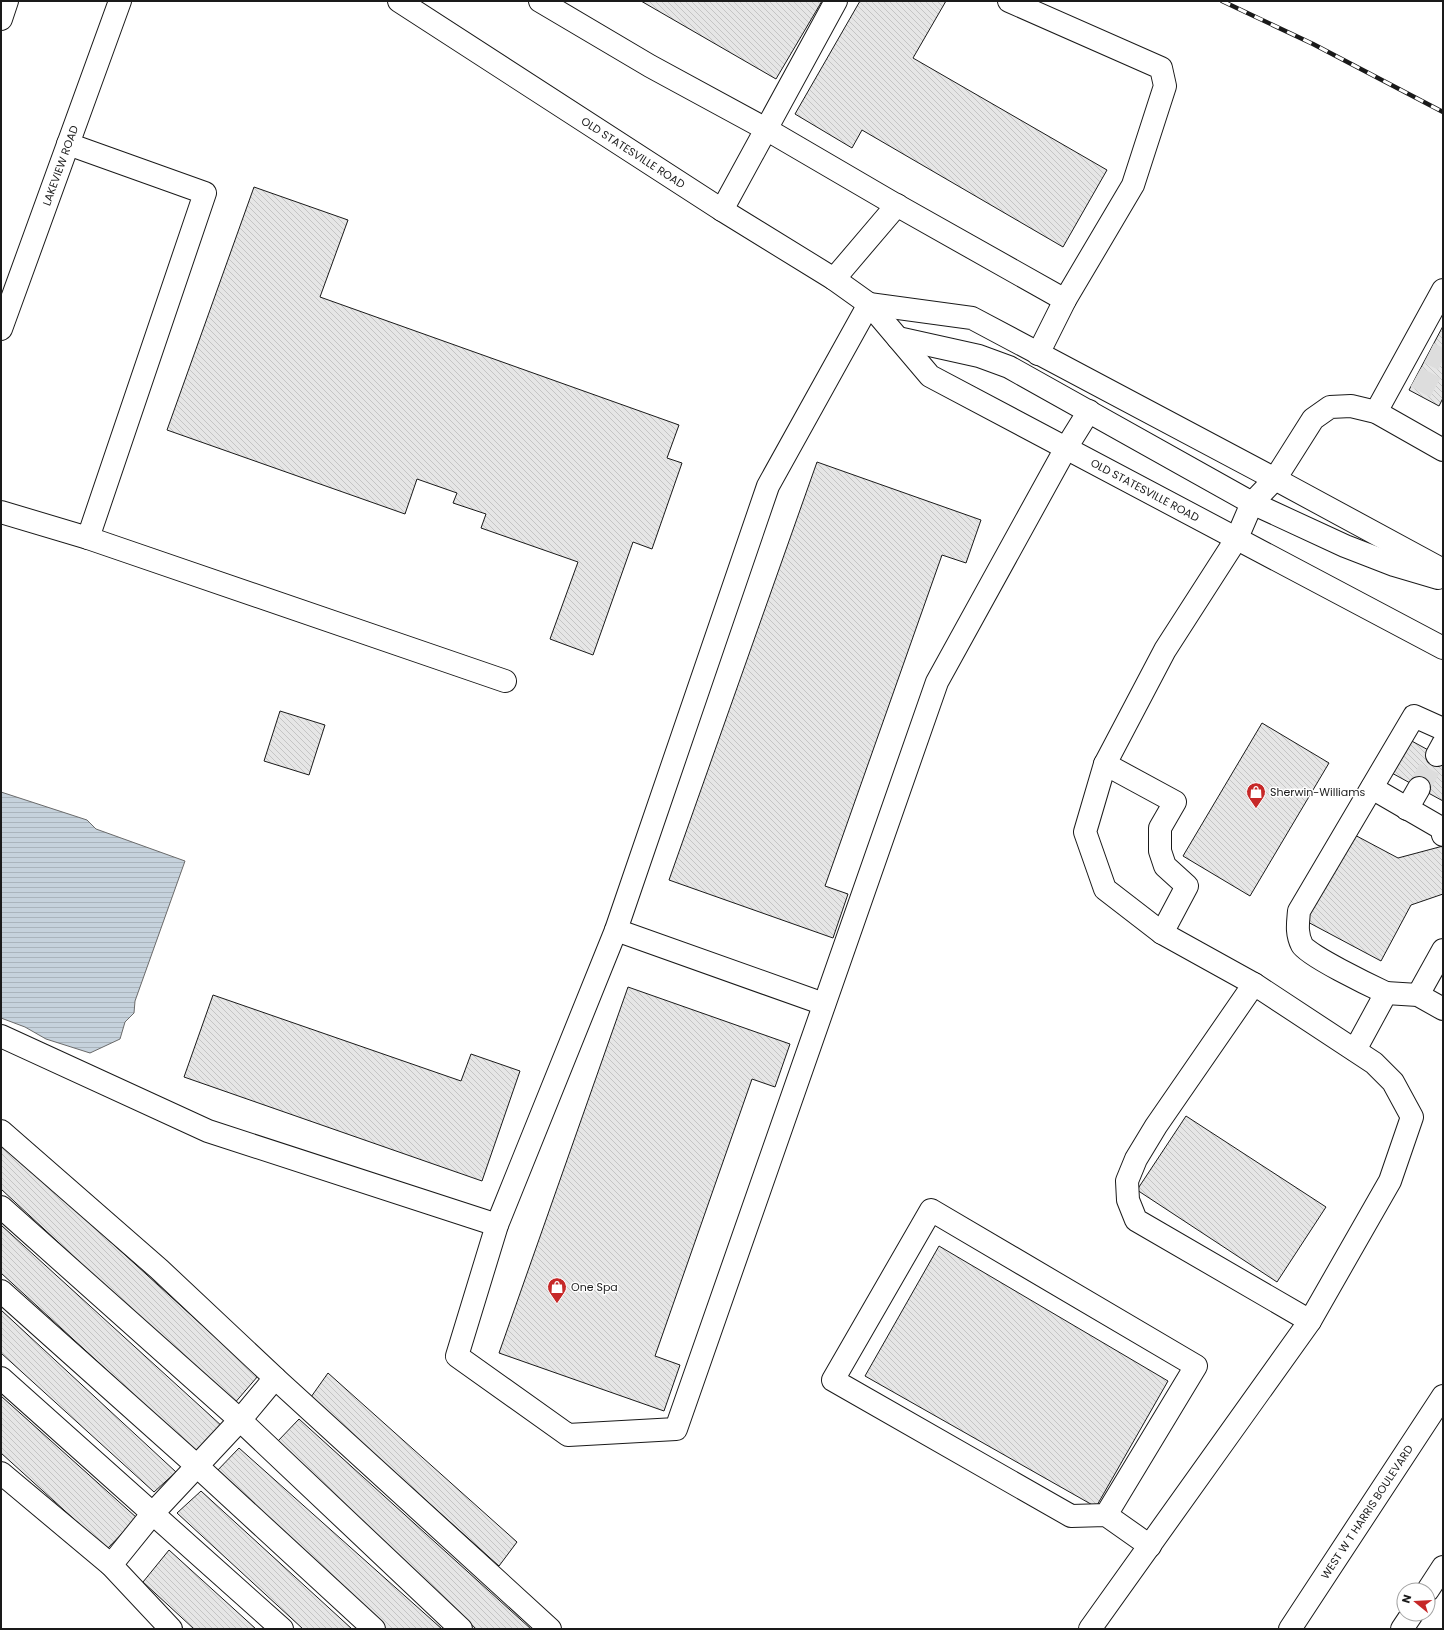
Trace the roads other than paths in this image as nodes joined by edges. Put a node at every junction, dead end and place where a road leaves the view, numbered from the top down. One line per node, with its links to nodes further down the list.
1 (7, 1): 7 (main road)
2 (120, 1): 9 (main road, LAKEVIEW ROAD)
3 (399, 1): 11 (main road, OLD STATESVILLE ROAD)
4 (540, 1): 8 (main road)
5 (836, 1): 8 (main road)
6 (1010, 1): 13 (main road)
7 (1, 19)
8 (766, 129): 10 (main road); 11 (main road)
9 (68, 144): 16 (main road, LAKEVIEW ROAD); 26 (main road)
10 (897, 205): 12 (main road); 13 (main road)
11 (722, 210): 12 (main road, OLD STATESVILLE ROAD)
12 (834, 279): 15 (main road, OLD STATESVILLE ROAD)
13 (1065, 300): 18 (main road)
14 (1440, 302): 20 (main road)
15 (869, 304): 17 (main road, OLD STATESVILLE ROAD); 18 (main road, OLD STATESVILLE ROAD); 38 (main road)
16 (1, 329)
17 (898, 338): 19 (main road); 21 (main road, OLD STATESVILLE ROAD)
18 (1038, 354): 23 (main road, OLD STATESVILLE ROAD)
19 (1088, 411): 21 (main road); 24 (main road)
20 (1376, 412): 22 (main road); 23 (main road)
21 (1066, 448): 27 (main road, OLD STATESVILLE ROAD); 44 (main road)
22 (1443, 450)
23 (1275, 479): 24 (main road); 28 (main road, OLD STATESVILLE ROAD)
24 (1252, 503): 27 (main road); 29 (main road)
25 (1, 512): 26 (main road)
26 (88, 538): 31 (main road)
27 (1237, 538): 30 (main road, OLD STATESVILLE ROAD); 33 (main road)
28 (1443, 570)
29 (1443, 580)
30 (1443, 648)
31 (505, 681)
32 (1443, 729): 34 (main road)
33 (1105, 764): 39 (main road); 39 (main road)
34 (1372, 788): 36 (main road); 42 (main road)
35 (1419, 788): 36 (main road)
36 (1408, 809): 37 (main road)
37 (1442, 830)
38 (616, 930): 44 (main road); 50 (main road)
39 (1162, 933): 41 (main road)
40 (1443, 950): 43 (main road)
41 (1254, 984): 47 (main road); 52 (main road)
42 (1386, 993): 43 (main road); 47 (main road)
43 (1418, 996): 45 (main road)
44 (824, 1004): 50 (main road)
45 (1443, 1009)
46 (1, 1036): 50 (main road)
47 (1355, 1050): 52 (main road)
48 (1, 1131): 54 (main road)
49 (1, 1207): 56 (main road)
50 (497, 1225)
51 (1, 1291): 57 (main road)
52 (1310, 1321): 61 (main road)
53 (1, 1378): 59 (main road)
54 (275, 1378): 56 (main road); 69 (main road)
55 (1443, 1396): 71 (main road, WEST W T HARRIS BOULEVARD)
56 (240, 1420): 57 (main road); 68 (main road)
57 (196, 1466): 59 (main road); 67 (main road)
58 (5, 1483): 62 (main road)
59 (153, 1513): 62 (main road); 66 (main road)
60 (1106, 1515): 60 (main road); 61 (main road)
61 (1150, 1546): 70 (main road)
62 (111, 1565): 65 (main road)
63 (1443, 1567): 64 (main road)
64 (1433, 1582)
65 (171, 1629)
66 (282, 1629)
67 (374, 1629)
68 (461, 1629)
69 (550, 1629)
70 (1090, 1629)
71 (1290, 1629)

